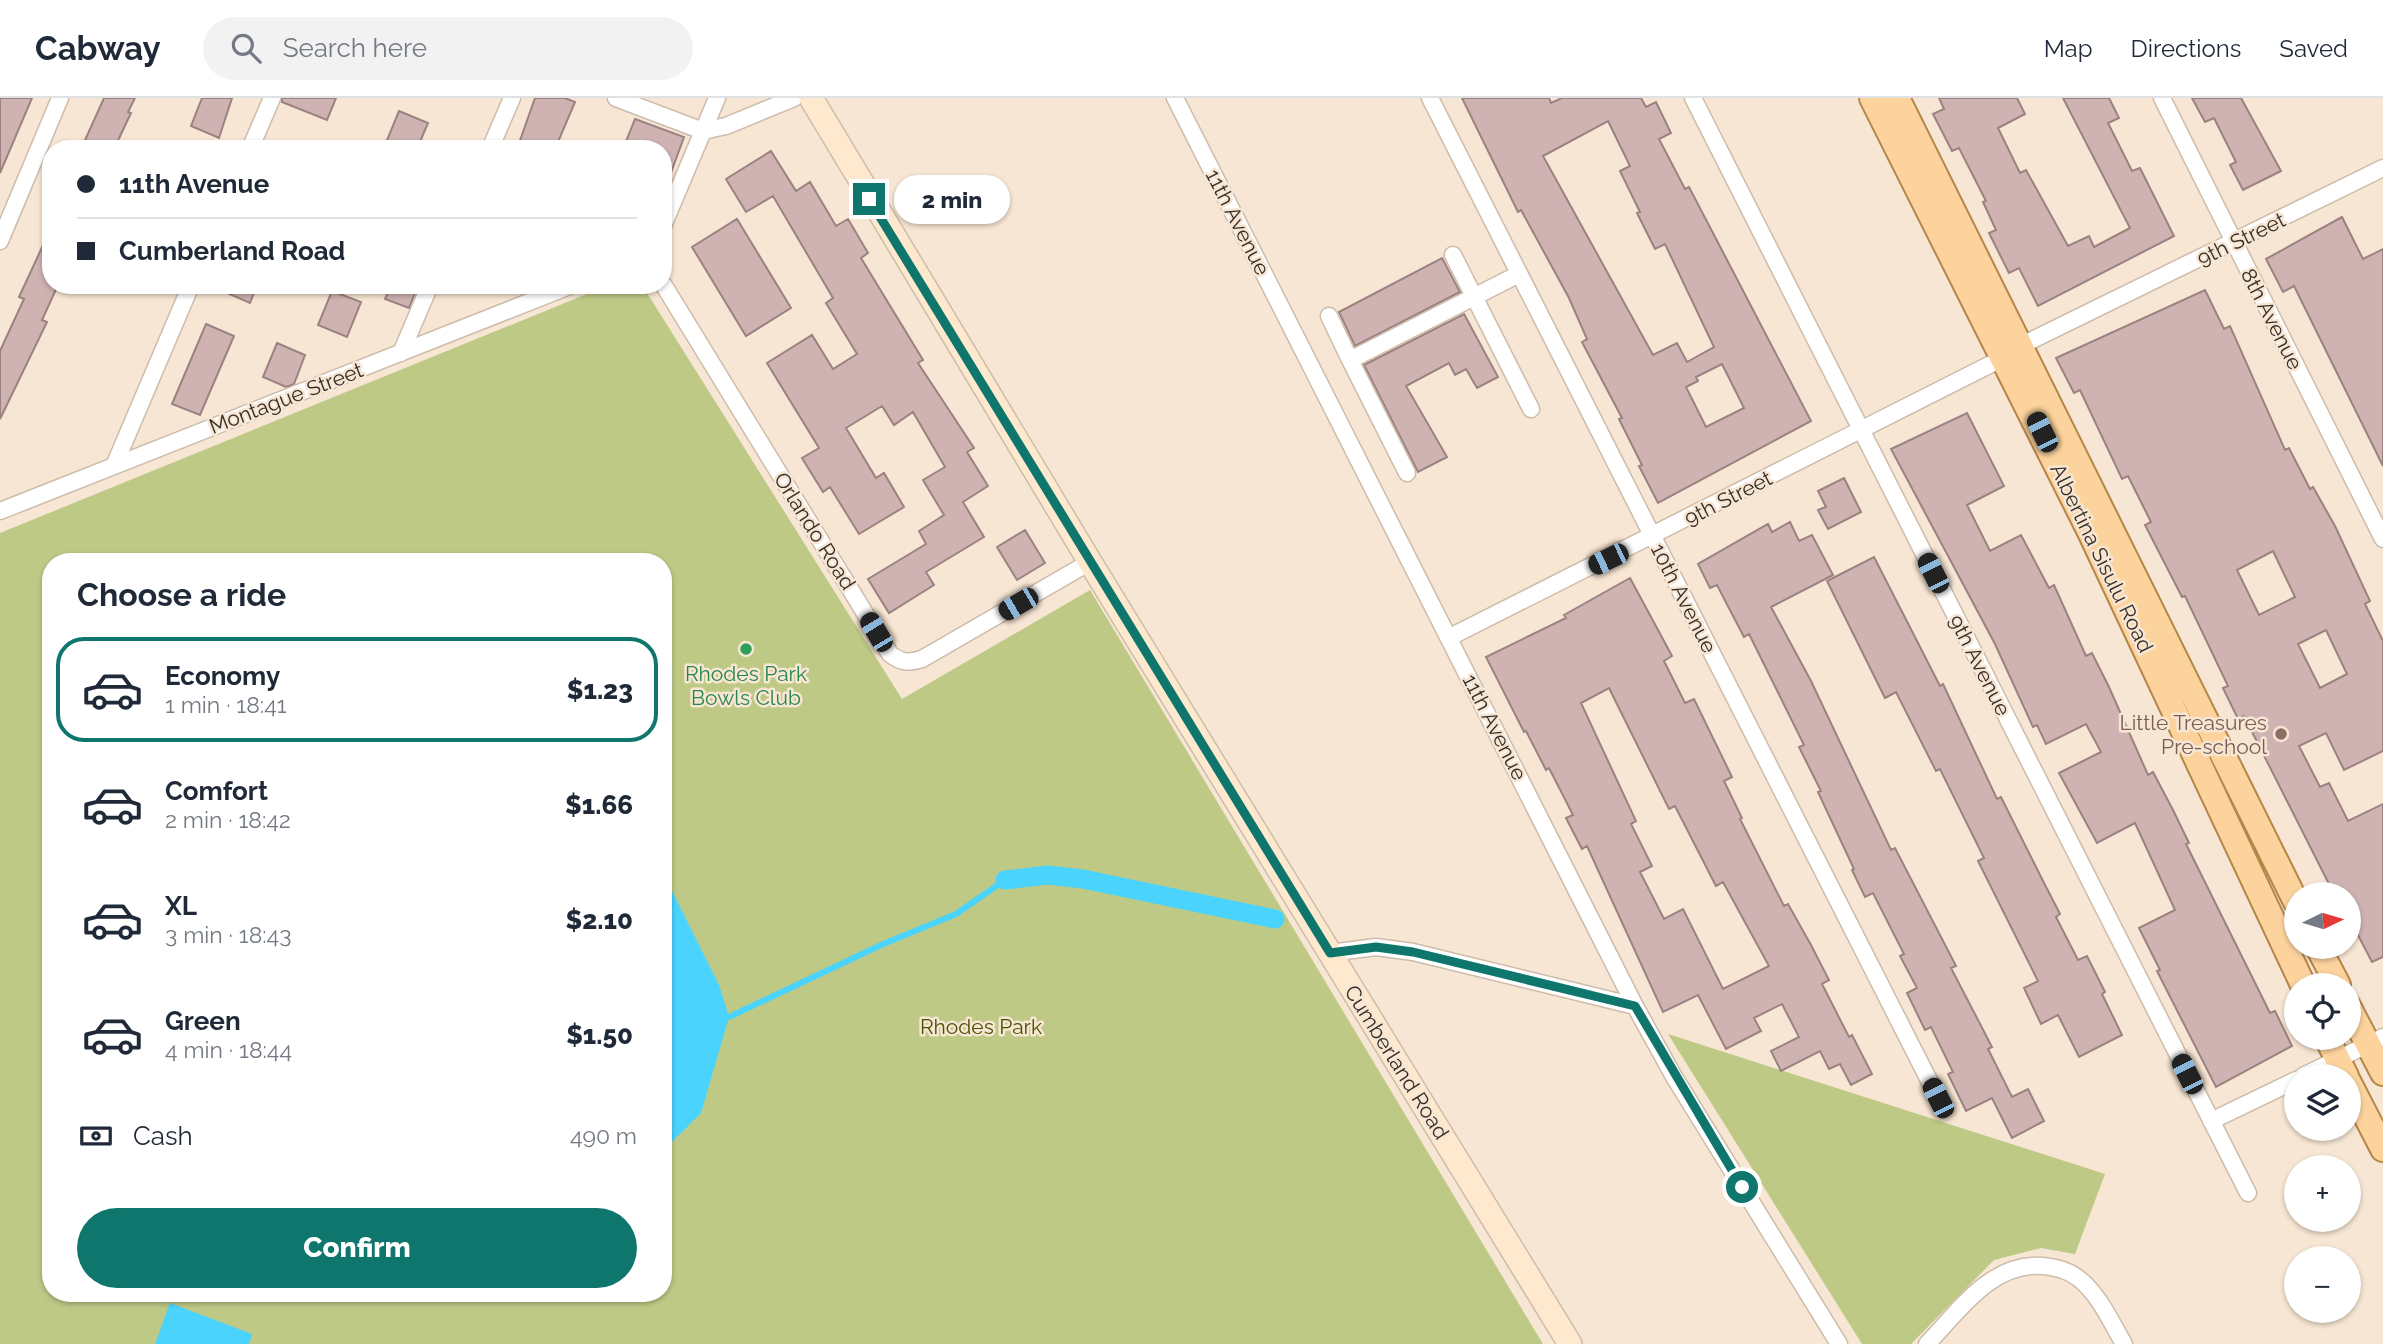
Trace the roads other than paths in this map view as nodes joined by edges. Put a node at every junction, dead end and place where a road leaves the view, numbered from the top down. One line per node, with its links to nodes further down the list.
1 (60, 98): 15 (street)
2 (272, 98): 16 (street)
3 (512, 98): 17 (street)
4 (616, 98): 14 (street)
5 (717, 98): 14 (street)
6 (794, 98): 14 (street)
7 (811, 98): 41 (street, Cumberland Road)
8 (1175, 98): 42 (street, 11th Avenue)
9 (1430, 98): 24 (street, 10th Avenue)
10 (1693, 98): 35 (street, 9th Avenue)
11 (1872, 98): 31 (main road, Albertina Sisulu Road)
12 (1897, 98): 31 (main road, Albertina Sisulu Road)
13 (2162, 98): 22 (street, 8th Avenue)
14 (703, 131): 20 (street)
15 (42, 140)
16 (254, 140)
17 (494, 140)
18 (42, 141): 21 (street)
19 (2383, 168): 22 (street, 9th Street)
20 (672, 205)
21 (0, 241)
22 (2233, 243): 31 (street, 9th Street); 40 (street, 8th Avenue)
23 (1453, 255): 29 (street)
24 (1519, 274): 29 (street); 39 (street, 10th Avenue)
25 (187, 294): 36 (street)
26 (426, 294): 32 (street)
27 (549, 294): 32 (street, Montague Street)
28 (669, 294): 41 (street, Orlando Road)
29 (1474, 297): 33 (street); 34 (street)
30 (1329, 316): 33 (street)
31 (2014, 351): 35 (street, 9th Street); 43 (main road, Albertina Sisulu Road); 45 (main road, Albertina Sisulu Road)
32 (401, 353): 36 (street, Montague Street)
33 (1350, 360): 37 (street)
34 (1531, 409)
35 (1860, 429): 39 (street, 9th Street); 54 (street, 9th Avenue)
36 (114, 466): 38 (street, Montague Street)
37 (1407, 473)
38 (0, 511)
39 (1653, 536): 42 (street, 9th Street); 52 (street, 10th Avenue)
40 (2383, 539)
41 (1090, 562): 44 (street, Cumberland Road)
42 (1450, 637): 46 (street, 11th Avenue)
43 (2286, 882)
44 (1330, 953): 46 (street); 57 (street, Cumberland Road)
45 (2298, 973)
46 (1635, 1006): 58 (street, 11th Avenue)
47 (2361, 1022): 48 (main road)
48 (2376, 1041): 49 (street); 50 (main road)
49 (2340, 1064)
50 (2383, 1073)
51 (2284, 1086): 54 (street)
52 (1938, 1098)
53 (2361, 1106): 55 (main road)
54 (2211, 1121): 56 (street, 9th Avenue)
55 (2383, 1149)
56 (2248, 1193)
57 (1570, 1344)
58 (1839, 1344)
59 (1927, 1344): 60 (street)
60 (2124, 1344)

